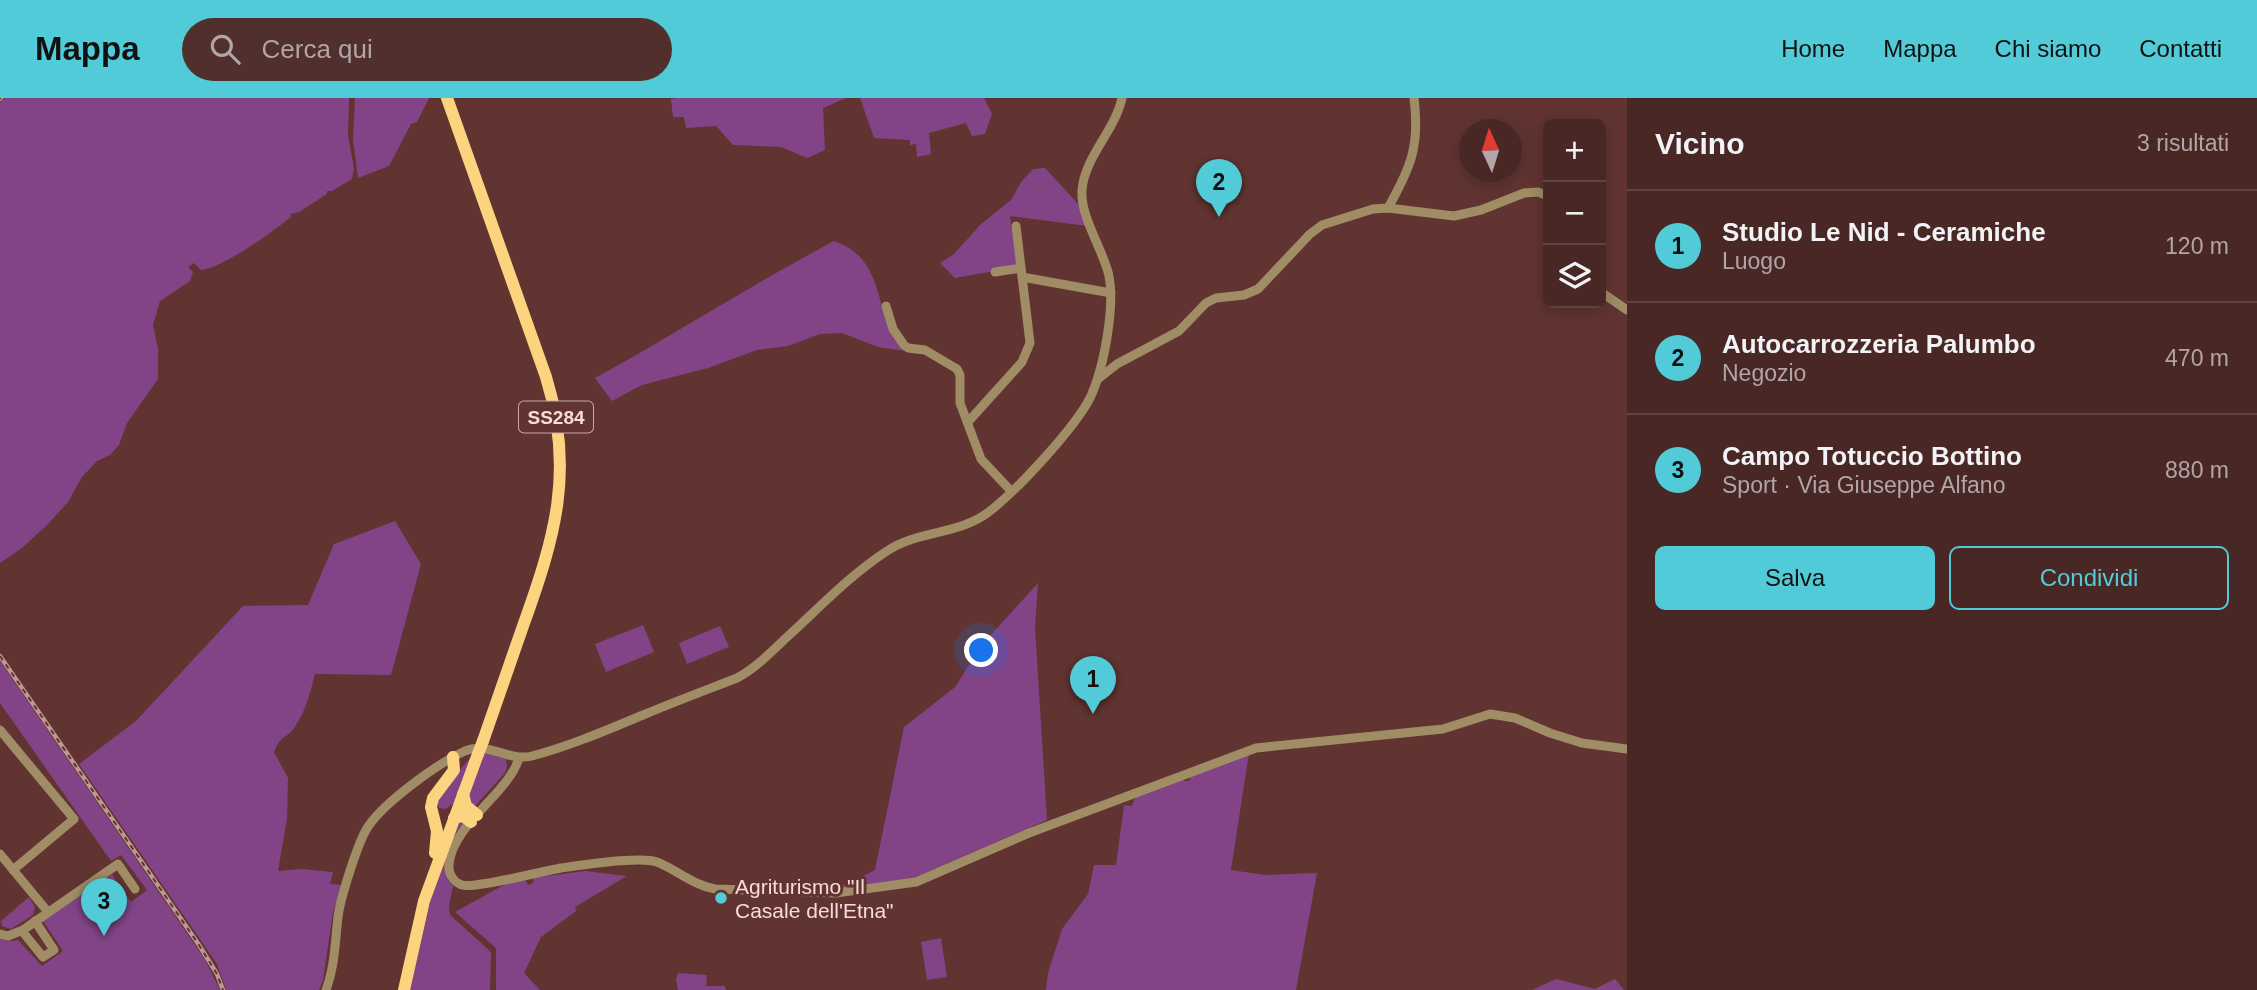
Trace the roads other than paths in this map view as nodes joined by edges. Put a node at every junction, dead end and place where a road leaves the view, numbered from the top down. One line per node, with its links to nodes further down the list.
1 (447, 98): 20 (main road, SS284)
2 (1122, 98): 9 (street)
3 (1414, 98): 5 (street)
4 (1543, 194): 5 (street)
5 (1388, 208): 13 (street)
6 (1016, 226): 8 (street)
7 (995, 272): 8 (street)
8 (1022, 272): 9 (street); 14 (street)
9 (1111, 293): 13 (street)
10 (1606, 295): 12 (street)
11 (886, 306): 14 (street)
12 (1627, 310)
13 (1098, 379): 15 (street)
14 (968, 422): 15 (street)
15 (1011, 491): 19 (street)
16 (0, 730): 25 (street)
17 (1627, 749): 23 (street)
18 (453, 757): 19 (street); 21 (main road); 32 (street)
19 (519, 758): 23 (street)
20 (463, 794): 22 (main road, SS284); 23 (main road)
21 (433, 798): 22 (main road); 26 (main road)
22 (456, 813): 23 (main road); 26 (main road, SS284)
23 (474, 818)
24 (0, 854): 25 (street)
25 (13, 870): 28 (street)
26 (432, 876): 33 (main road, SS284)
27 (135, 889): 28 (street)
28 (48, 912): 29 (street)
29 (36, 921): 30 (street); 30 (street)
30 (22, 931): 31 (street)
31 (0, 934)
32 (326, 990)
33 (404, 990)

